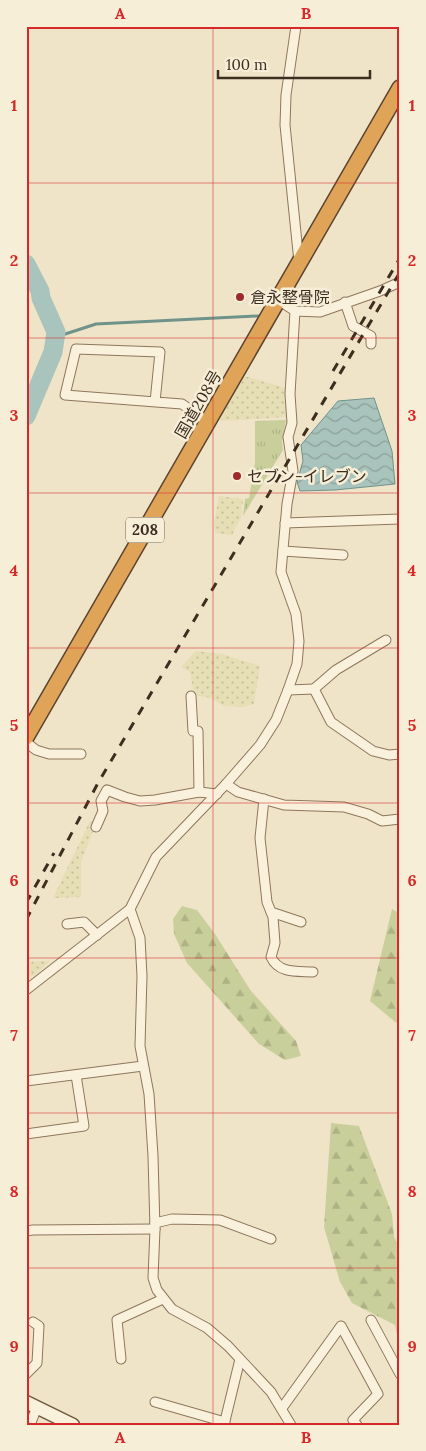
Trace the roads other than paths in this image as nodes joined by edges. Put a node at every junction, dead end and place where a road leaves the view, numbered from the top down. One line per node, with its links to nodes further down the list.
1 (296, 26): 3 (street)
2 (400, 88): 3 (highway, 国道208号 / 208)
3 (299, 263): 5 (highway, 国道208号 / 208)
4 (400, 282): 6 (street)
5 (278, 300): 7 (street); 10 (highway, 国道208号 / 208)
6 (345, 302): 7 (street); 8 (street)
7 (295, 311): 12 (street)
8 (371, 344)
9 (155, 402): 9 (street); 10 (street)
10 (208, 422): 19 (highway, 国道208号 / 208)
11 (400, 519): 12 (street)
12 (285, 524): 13 (street)
13 (283, 551): 14 (street); 17 (street)
14 (343, 555)
15 (386, 640): 16 (street)
16 (314, 689): 17 (street); 22 (street)
17 (288, 690): 23 (street)
18 (191, 696): 24 (street)
19 (26, 737)
20 (26, 742): 21 (street)
21 (81, 754)
22 (400, 754)
23 (226, 784): 25 (street); 26 (street)
24 (199, 792): 25 (street); 28 (street)
25 (217, 794): 29 (street)
26 (264, 799): 27 (street); 30 (street)
27 (400, 819)
28 (96, 827)
29 (130, 909): 33 (street); 36 (street)
30 (271, 912): 31 (street); 34 (street)
31 (301, 922)
32 (67, 924): 33 (street)
33 (96, 936): 35 (street)
34 (313, 972)
35 (26, 990)
36 (143, 1066): 37 (street); 40 (street)
37 (76, 1075): 38 (street); 39 (street)
38 (26, 1081)
39 (26, 1134)
40 (155, 1226): 41 (street); 42 (street); 43 (street)
41 (26, 1231)
42 (270, 1239)
43 (163, 1300): 46 (street); 47 (street)
44 (371, 1320): 49 (street)
45 (33, 1322): 48 (street)
46 (240, 1359): 52 (street); 53 (street)
47 (121, 1360)
48 (26, 1374)
49 (400, 1374)
50 (155, 1402): 53 (street)
51 (31, 1404): 54 (street); 55 (street)
52 (282, 1408): 56 (street); 57 (street)
53 (225, 1423)
54 (30, 1425)
55 (73, 1425)
56 (291, 1425)
57 (356, 1425)

